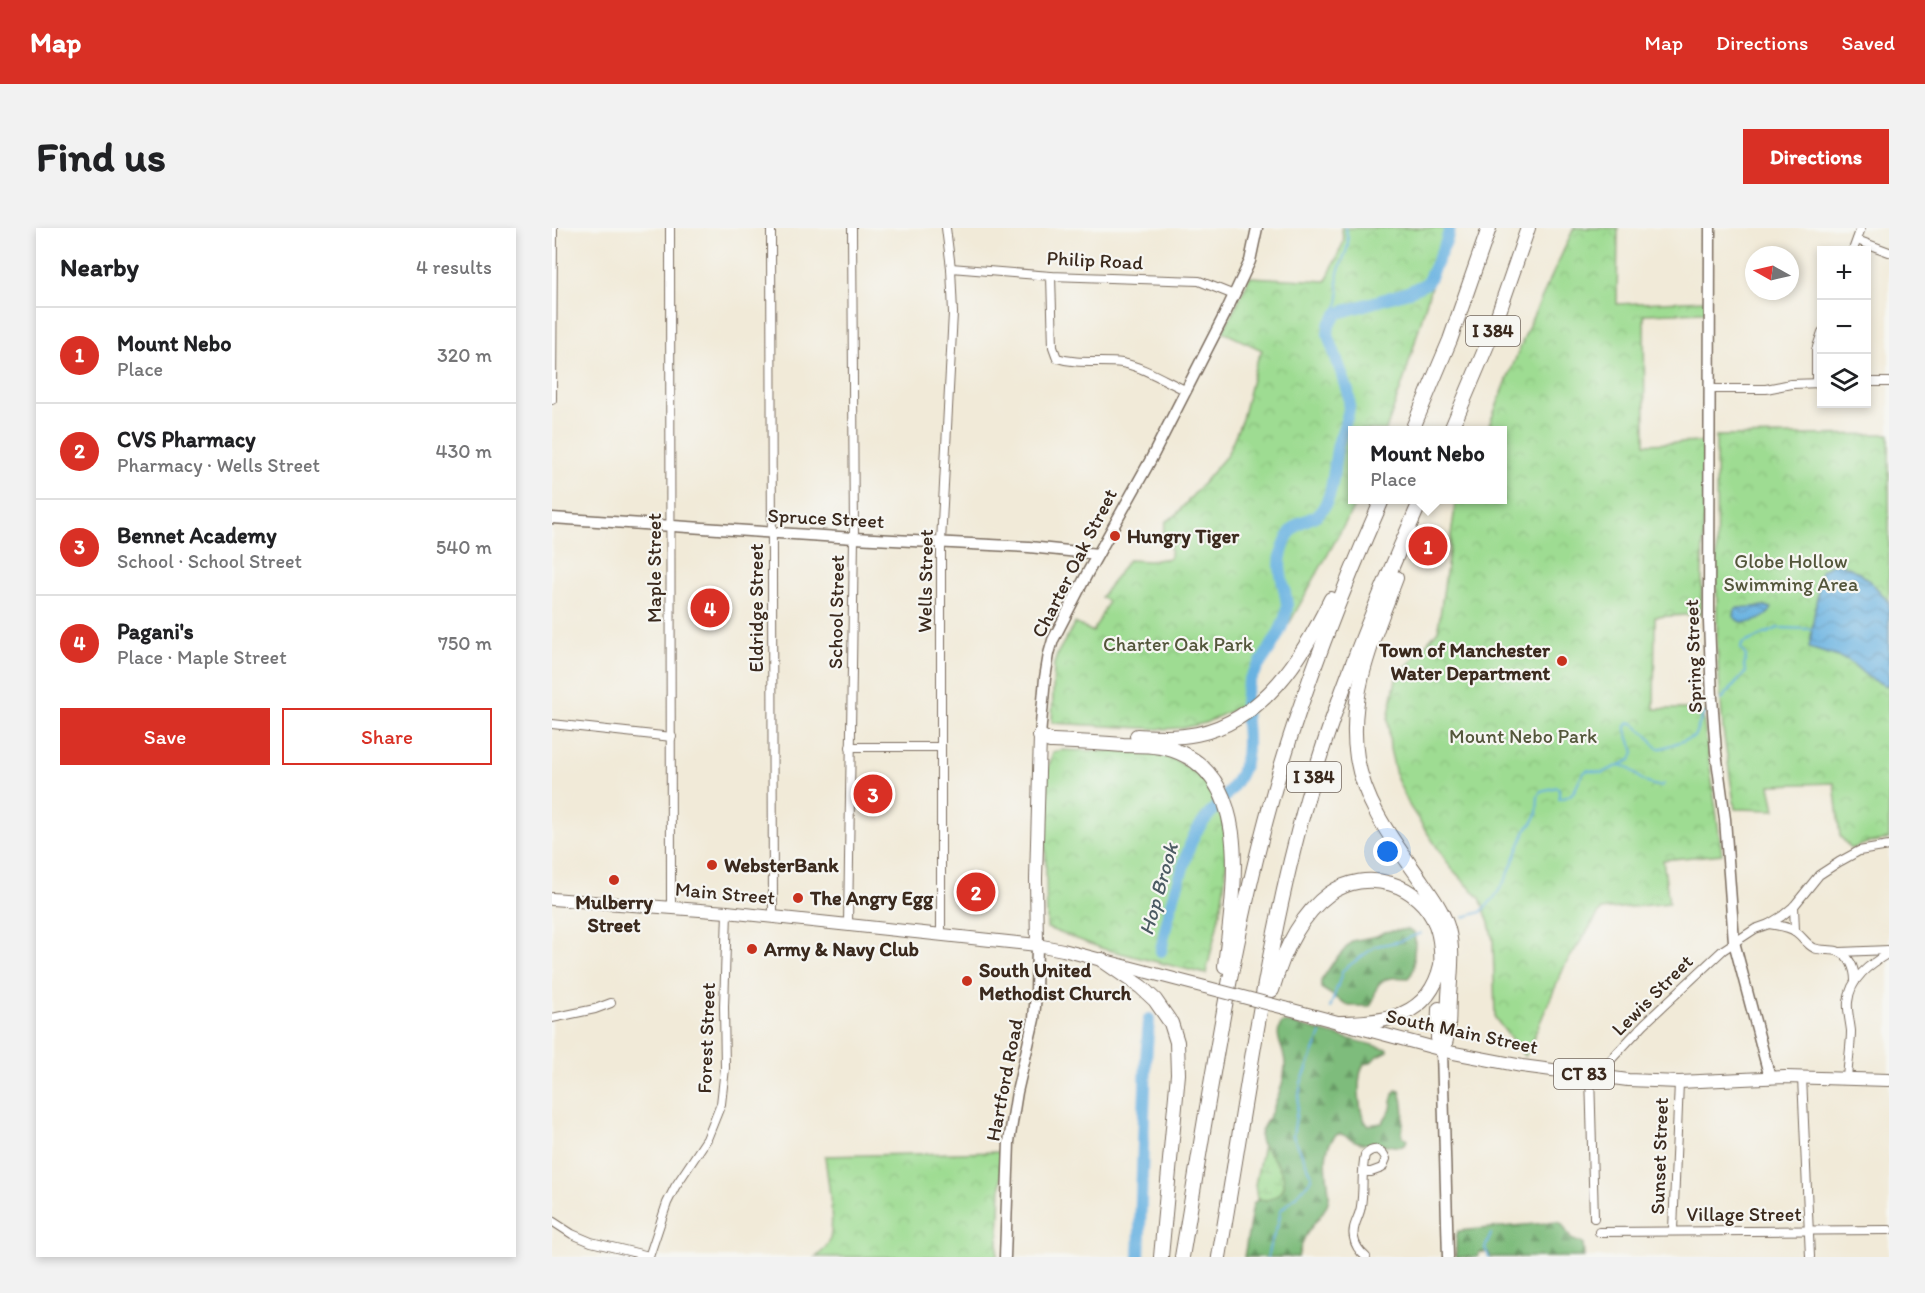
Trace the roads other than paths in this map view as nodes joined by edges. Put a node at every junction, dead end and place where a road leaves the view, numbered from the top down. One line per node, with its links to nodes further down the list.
1 (553, 228): 22 (street)
2 (670, 228): 30 (street, Maple Street)
3 (771, 228): 31 (street, Eldridge Street)
4 (852, 228): 32 (street, School Street)
5 (946, 228): 14 (street, Wells Street)
6 (1257, 228): 16 (street, Charter Oak Street)
7 (1489, 228): 23 (highway, I 384)
8 (1528, 228): 24 (highway, I 384)
9 (1710, 228): 20 (street, Spring Street)
10 (1861, 228): 11 (street)
11 (1857, 240): 12 (street); 13 (street)
12 (1855, 246)
13 (1889, 252)
14 (951, 268): 15 (street, Philip Road); 33 (street, Wells Street)
15 (1051, 276): 16 (street, Philip Road); 21 (street)
16 (1234, 295): 21 (street, Charter Oak Street)
17 (1871, 382): 18 (street)
18 (1889, 382)
19 (1817, 383): 20 (street)
20 (1710, 389): 50 (street, Spring Street)
21 (1187, 391): 34 (street, Charter Oak Street)
22 (552, 400)
23 (1414, 426)
24 (1453, 426)
25 (1378, 504): 36 (highway)
26 (1379, 504): 61 (highway, I 384)
27 (1420, 504): 62 (highway, I 384)
28 (1421, 504): 60 (highway)
29 (552, 518): 30 (street, Spruce Street)
30 (670, 526): 31 (street, Spruce Street); 37 (street, Maple Street)
31 (773, 533): 32 (street, Spruce Street); 45 (street, Eldridge Street)
32 (854, 538): 33 (street, Spruce Street); 38 (street, School Street)
33 (941, 542): 34 (street, Spruce Street); 39 (street, Wells Street)
34 (1098, 554): 36 (street, Charter Oak Street)
35 (552, 724): 37 (street)
36 (1040, 736): 51 (main road, Charter Oak Street); 61 (highway)
37 (672, 737): 43 (street, Maple Street)
38 (850, 747): 39 (street); 46 (street, School Street)
39 (941, 747): 49 (street, Wells Street)
40 (1889, 846): 42 (street, Lewis Street)
41 (552, 899): 43 (main road, Main Street / CT 83)
42 (1794, 906): 47 (street, Lewis Street); 48 (street)
43 (671, 908): 44 (main road, Main Street / CT 83)
44 (726, 912): 45 (main road, Main Street / CT 83); 76 (street, Forest Street)
45 (773, 916): 46 (main road, Main Street / CT 83)
46 (848, 924): 49 (main road, Main Street / CT 83)
47 (1769, 924): 48 (street); 50 (street, Lewis Street)
48 (1795, 931): 53 (street)
49 (941, 934): 51 (main road, Main Street / CT 83)
50 (1734, 942): 63 (street, Lewis Street); 64 (street, Spring Street)
51 (1036, 945): 54 (main road, South Main Street / CT 83); 77 (street, Hartford Road)
52 (1889, 951): 53 (street); 56 (street)
53 (1840, 952): 56 (street)
54 (1102, 960): 59 (main road, South Main Street / CT 83, bridge); 78 (highway)
55 (1442, 960): 59 (highway); 60 (highway); 62 (highway)
56 (1855, 981): 66 (street)
57 (611, 1003): 58 (street)
58 (552, 1018)
59 (1340, 1023): 60 (main road, South Main Street / CT 83)
60 (1442, 1051): 63 (main road, South Main Street / CT 83); 82 (street)
61 (1214, 1067): 79 (highway, I 384)
62 (1251, 1068): 80 (highway, I 384)
63 (1595, 1076): 68 (main road, South Main Street / CT 83); 70 (street)
64 (1770, 1077): 65 (main road, South Main Street / CT 83); 68 (main road, South Main Street / CT 83)
65 (1802, 1077): 66 (main road, South Main Street / CT 83); 74 (street)
66 (1847, 1078): 67 (main road, South Main Street / CT 83)
67 (1889, 1080)
68 (1678, 1083): 72 (street, Sunset Street)
69 (1363, 1172): 81 (street)
70 (1594, 1218)
71 (552, 1221): 76 (street)
72 (1673, 1230): 74 (street, Village Street); 75 (street, Village Street)
73 (1889, 1230): 74 (street, Village Street)
74 (1809, 1231): 83 (street)
75 (1599, 1232)
76 (649, 1257)
77 (1005, 1257)
78 (1161, 1257)
79 (1182, 1257)
80 (1220, 1257)
81 (1366, 1257)
82 (1448, 1257)
83 (1810, 1257)

